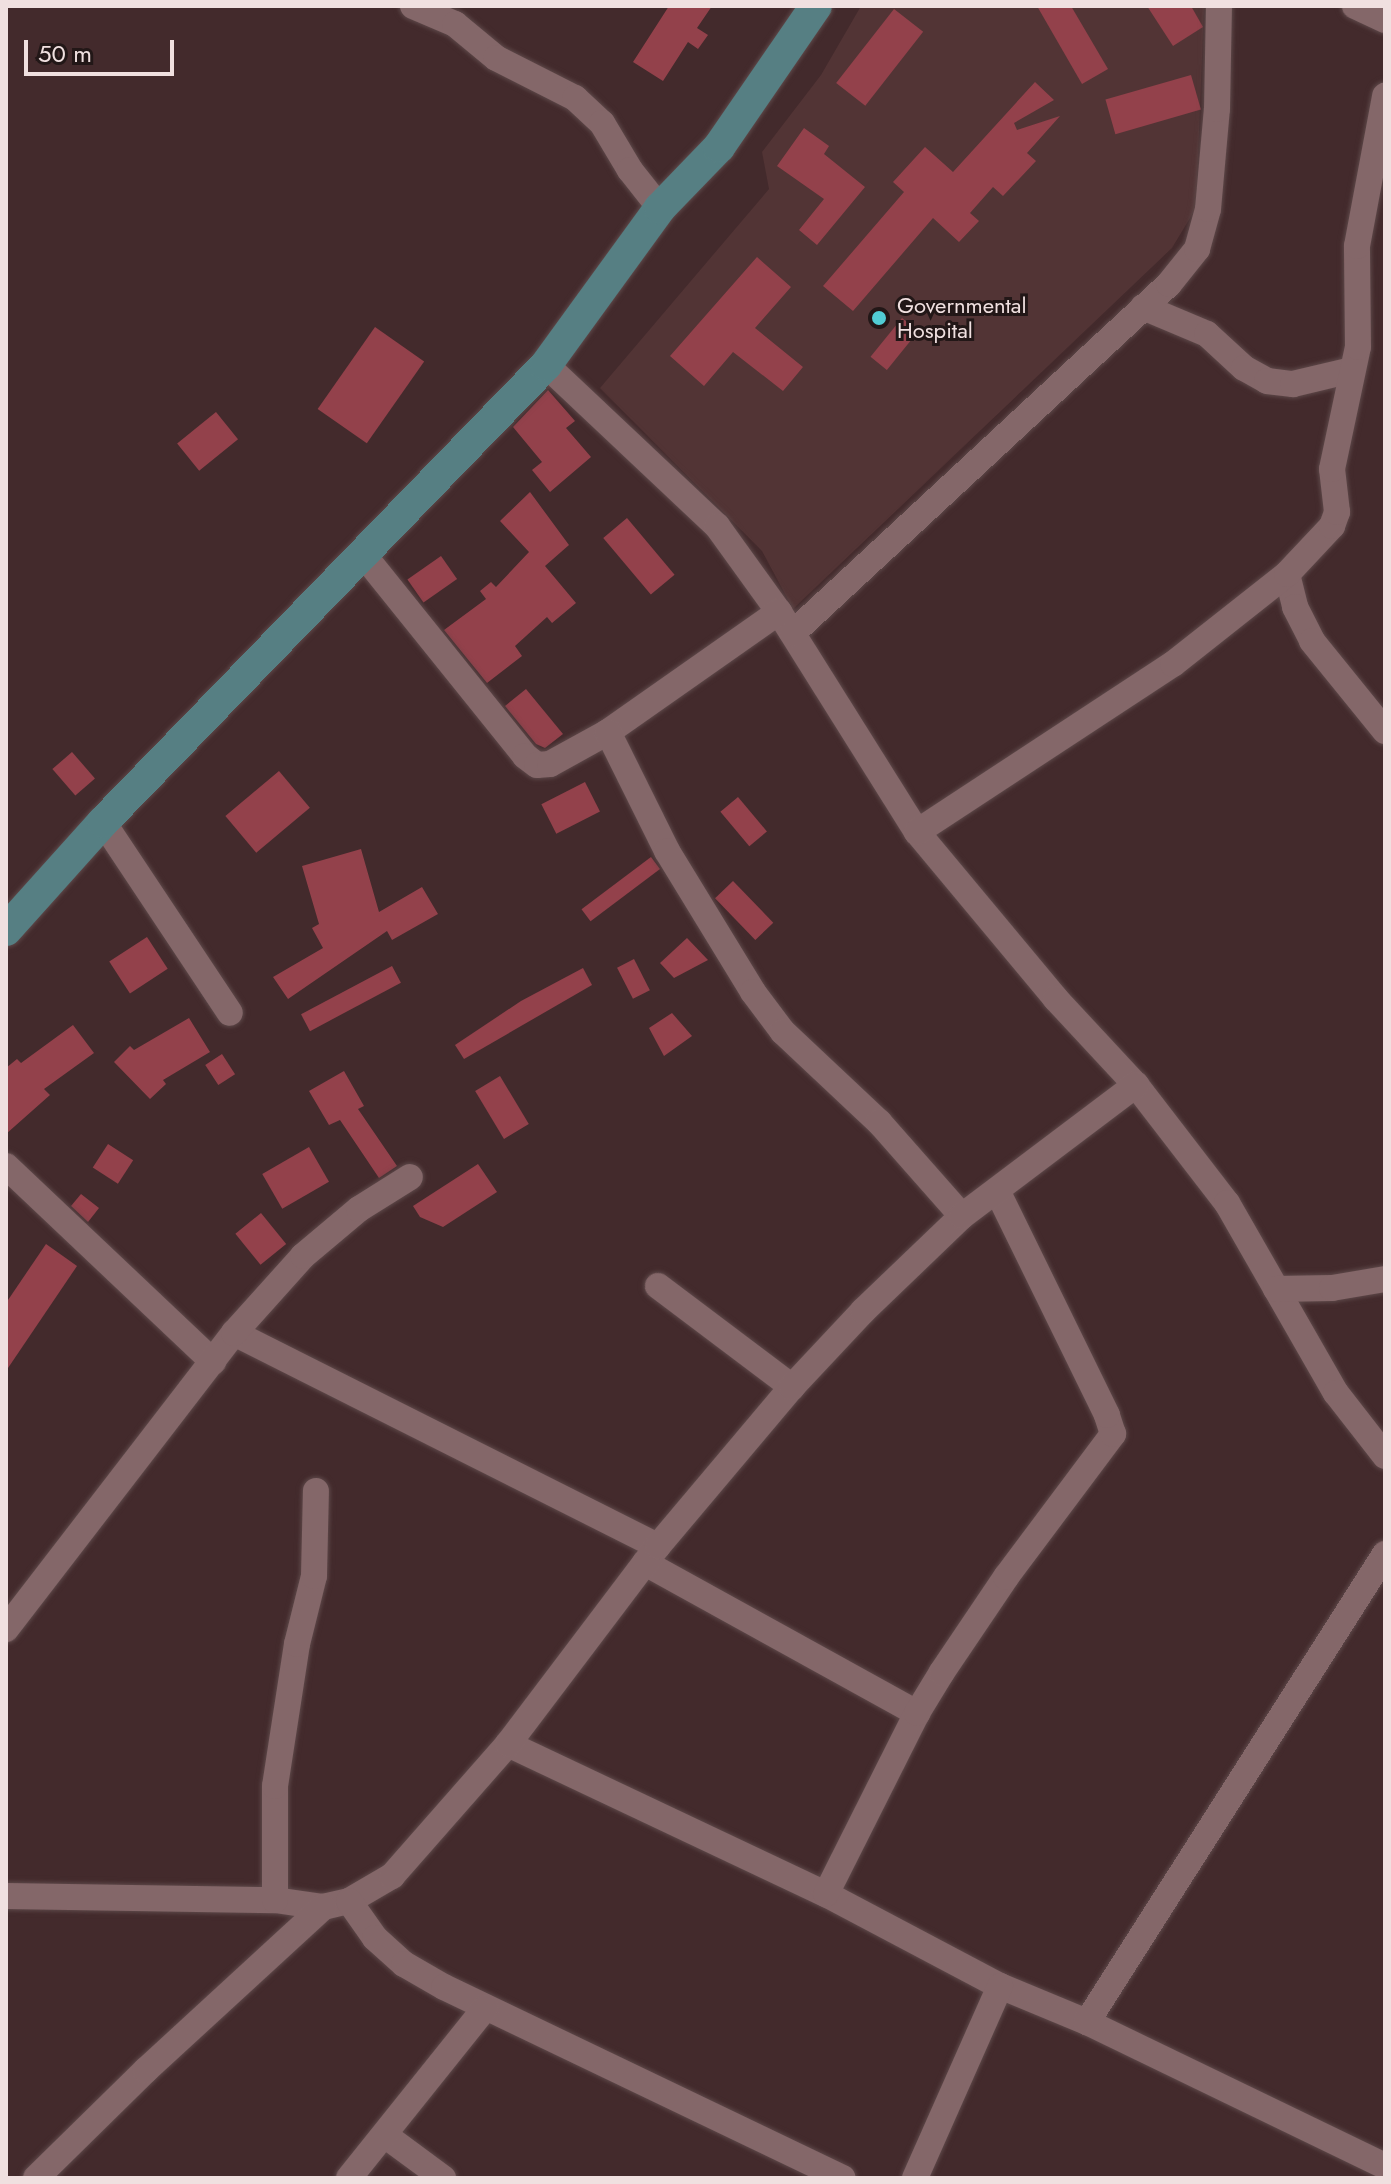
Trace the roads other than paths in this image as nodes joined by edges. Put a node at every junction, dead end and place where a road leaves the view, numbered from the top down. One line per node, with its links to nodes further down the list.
1 (413, 6): 8 (street)
2 (816, 6): 8 (main road)
3 (1219, 6): 9 (street)
4 (1355, 6): 5 (street)
5 (1385, 20)
6 (1385, 96): 7 (street)
7 (1378, 161): 11 (street)
8 (660, 208): 10 (main road)
9 (1143, 307): 11 (street); 14 (street)
10 (546, 365): 12 (main road); 14 (street)
11 (1352, 370): 13 (street)
12 (362, 553): 16 (street); 17 (main road)
13 (1287, 574): 15 (street); 18 (street)
14 (786, 622): 16 (street); 18 (street)
15 (1385, 731)
16 (608, 732): 25 (street)
17 (103, 822): 19 (main road); 20 (street)
18 (917, 832): 21 (street)
19 (6, 930)
20 (230, 1013)
21 (1136, 1085): 24 (street); 28 (street)
22 (6, 1166): 30 (street)
23 (410, 1177): 29 (street)
24 (997, 1190): 25 (street); 37 (street)
25 (962, 1216): 31 (street)
26 (1385, 1279): 28 (street)
27 (658, 1286): 31 (street)
28 (1276, 1289): 32 (street)
29 (234, 1333): 30 (street); 34 (street)
30 (213, 1362): 36 (street)
31 (792, 1387): 34 (street)
32 (1385, 1456)
33 (316, 1491): 41 (street)
34 (652, 1554): 37 (street); 38 (street)
35 (1385, 1554): 46 (street)
36 (6, 1629)
37 (917, 1713): 39 (street)
38 (508, 1744): 39 (street); 42 (street)
39 (826, 1894): 44 (street)
40 (6, 1896): 41 (street)
41 (275, 1900): 43 (street)
42 (349, 1901): 43 (street); 45 (street)
43 (323, 1907): 49 (street)
44 (1000, 1986): 46 (street); 53 (street)
45 (485, 2008): 47 (street); 52 (street)
46 (1087, 2022): 48 (street)
47 (386, 2136): 50 (street); 51 (street)
48 (1385, 2166)
49 (36, 2178)
50 (349, 2178)
51 (443, 2178)
52 (843, 2178)
53 (915, 2178)

